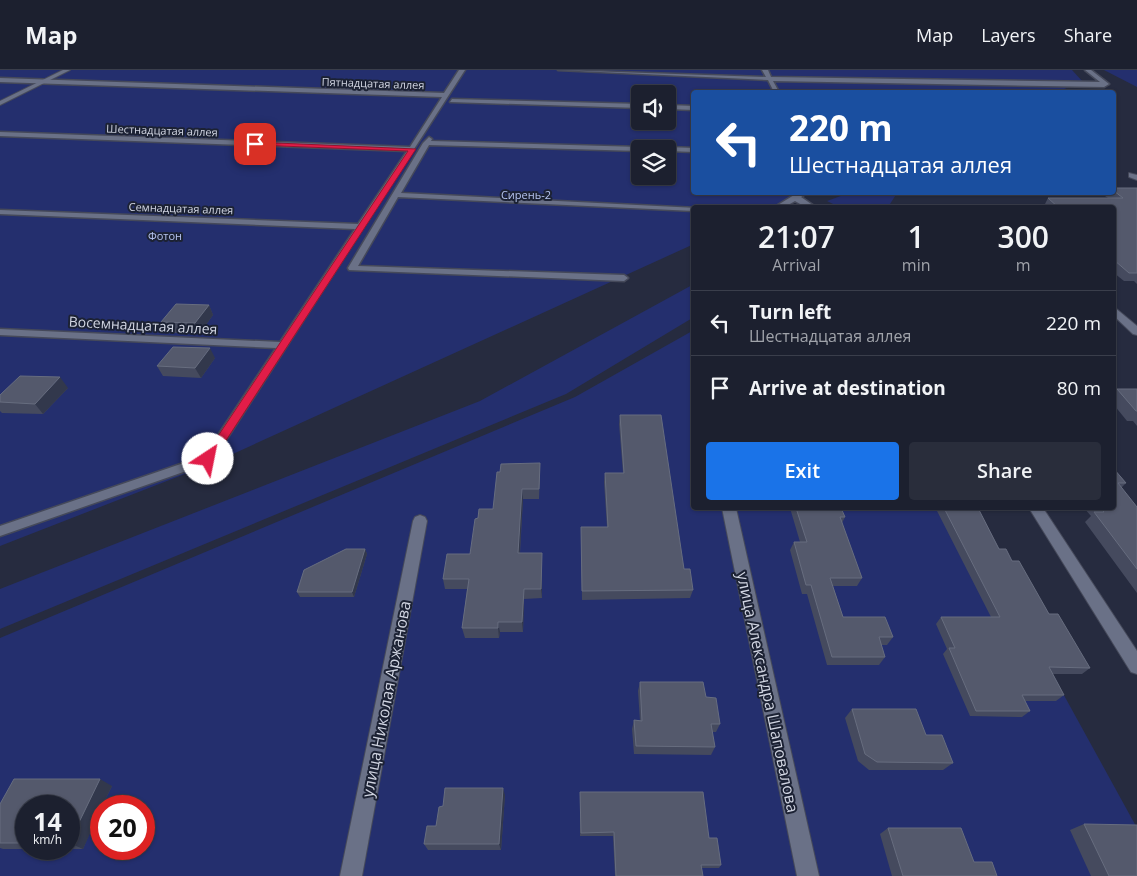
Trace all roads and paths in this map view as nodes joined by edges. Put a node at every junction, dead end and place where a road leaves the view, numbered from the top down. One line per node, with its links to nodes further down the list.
1 (67, 70): 9 (street)
2 (462, 70): 13 (lane)
3 (470, 70): 13 (lane)
4 (561, 70): 7 (lane)
5 (765, 70): 7 (lane)
6 (1088, 70): 10 (lane)
7 (770, 79): 10 (lane); 11 (lane)
8 (0, 80): 9 (lane, Пятнадцатая аллея)
9 (43, 82): 13 (lane, Пятнадцатая аллея); 14 (street)
10 (1106, 84): 12 (lane)
11 (775, 90)
12 (1092, 90)
13 (449, 98): 15 (lane, Пятнадцатая аллея); 19 (lane); 20 (lane)
14 (0, 103)
15 (631, 106)
16 (676, 107): 17 (lane)
17 (691, 108)
18 (0, 134): 20 (lane, Шестнадцатая аллея)
19 (426, 143): 21 (lane); 24 (lane)
20 (412, 149): 31 (lane)
21 (631, 149)
22 (676, 150): 23 (lane)
23 (691, 150)
24 (396, 195): 29 (lane); 32 (lane)
25 (800, 195): 26 (lane)
26 (796, 198): 27 (lane); 28 (lane)
27 (782, 205)
28 (809, 205)
29 (691, 209)
30 (0, 212): 31 (lane, Семнадцатая аллея)
31 (361, 227): 36 (lane)
32 (624, 278)
33 (1116, 312): 35 (street)
34 (0, 332): 36 (lane, Восемнадцатая аллея)
35 (1137, 332)
36 (284, 346): 40 (lane)
37 (729, 510): 43 (street, улица Александра Шаповалова)
38 (1037, 510): 41 (street)
39 (420, 522): 42 (street, улица Николая Аржанова)
40 (0, 531)
41 (1137, 666)
42 (351, 876)
43 (808, 876)

